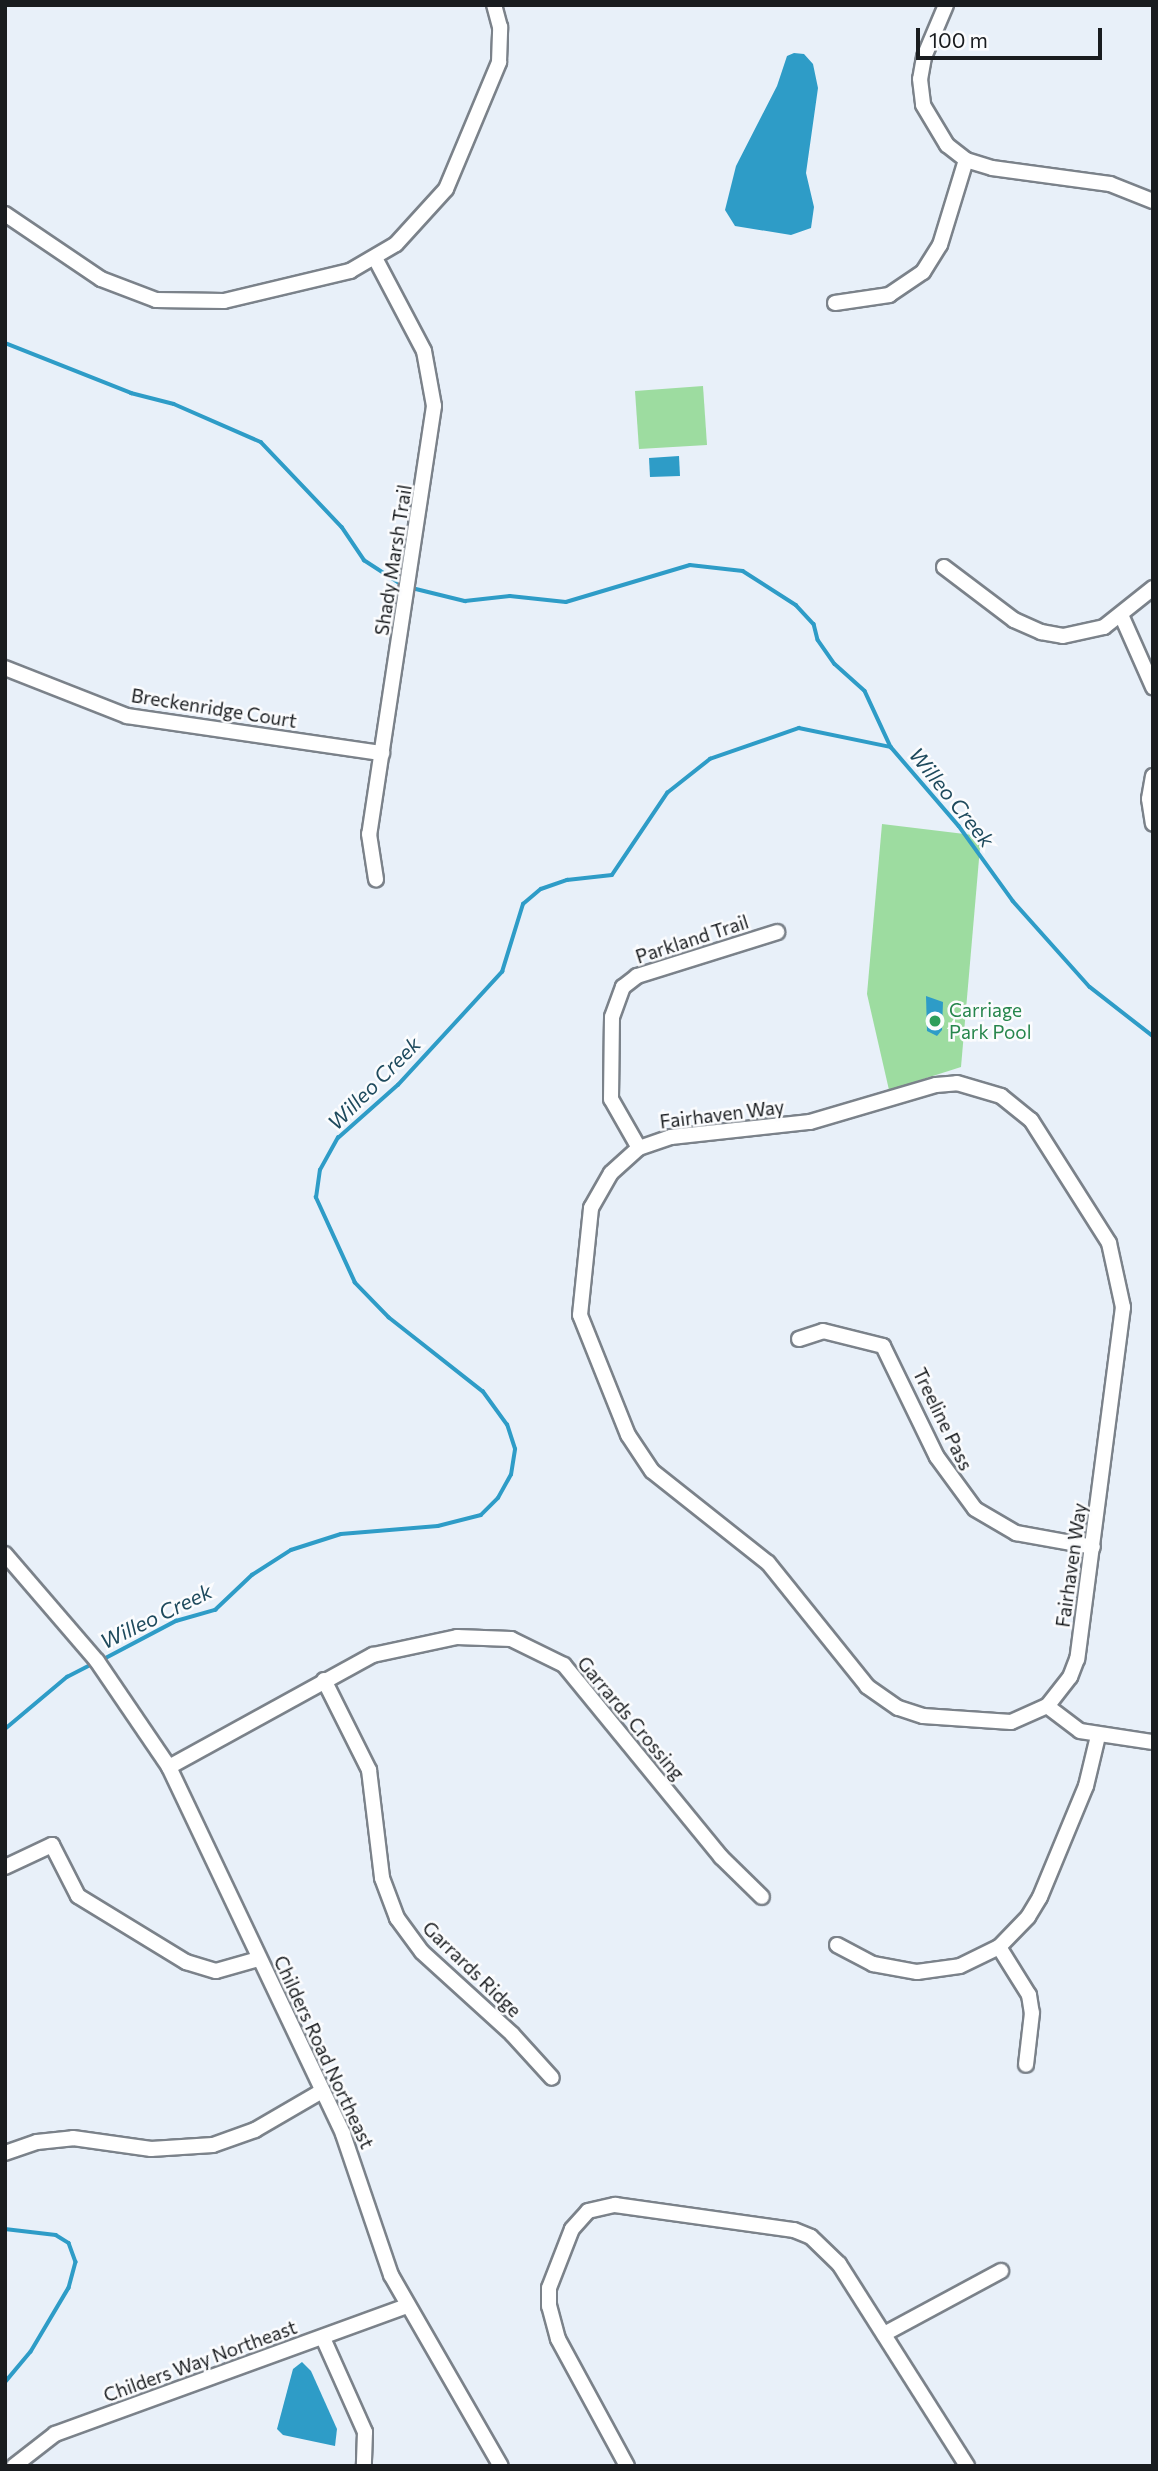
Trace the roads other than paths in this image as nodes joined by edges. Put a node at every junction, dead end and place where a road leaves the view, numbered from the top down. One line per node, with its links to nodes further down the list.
1 (494, 5): 6 (street)
2 (946, 5): 3 (street)
3 (966, 160): 4 (street); 7 (street)
4 (1153, 201)
5 (5, 214): 6 (street)
6 (375, 258): 13 (street, Shady Marsh Trail)
7 (835, 303)
8 (944, 567): 10 (street)
9 (1153, 588): 10 (street)
10 (1122, 617): 12 (street)
11 (5, 668): 13 (street, Breckenridge Court)
12 (1153, 687)
13 (382, 753): 16 (street, Shady Marsh Trail)
14 (1153, 776): 15 (street)
15 (1153, 824)
16 (376, 879)
17 (778, 932): 18 (street, Parkland Trail)
18 (639, 1147): 20 (street, Fairhaven Way); 23 (street, Fairhaven Way)
19 (799, 1339): 20 (street, Treeline Pass)
20 (1093, 1547): 23 (street, Fairhaven Way)
21 (5, 1555): 26 (street, Childers Road Northeast)
22 (324, 1680): 26 (street, Garrards Crossing); 28 (street, Garrards Crossing); 33 (street, Garrards Ridge)
23 (1047, 1706): 24 (street)
24 (1098, 1736): 25 (street); 30 (street)
25 (1153, 1742)
26 (169, 1767): 31 (street, Childers Road Northeast)
27 (5, 1867): 31 (street)
28 (762, 1897)
29 (837, 1945): 30 (street)
30 (999, 1947): 32 (street)
31 (258, 1959): 34 (street, Childers Road Northeast)
32 (1026, 2065)
33 (552, 2078)
34 (322, 2091): 35 (street); 37 (street, Childers Road Northeast)
35 (5, 2153)
36 (1001, 2271): 38 (street)
37 (407, 2306): 39 (street, Childers Way Northeast); 42 (street, Childers Road Northeast)
38 (884, 2334): 43 (street); 44 (street)
39 (323, 2338): 40 (street, Childers Way Northeast); 41 (street)
40 (14, 2466)
41 (364, 2466)
42 (501, 2466)
43 (627, 2466)
44 (967, 2466)

